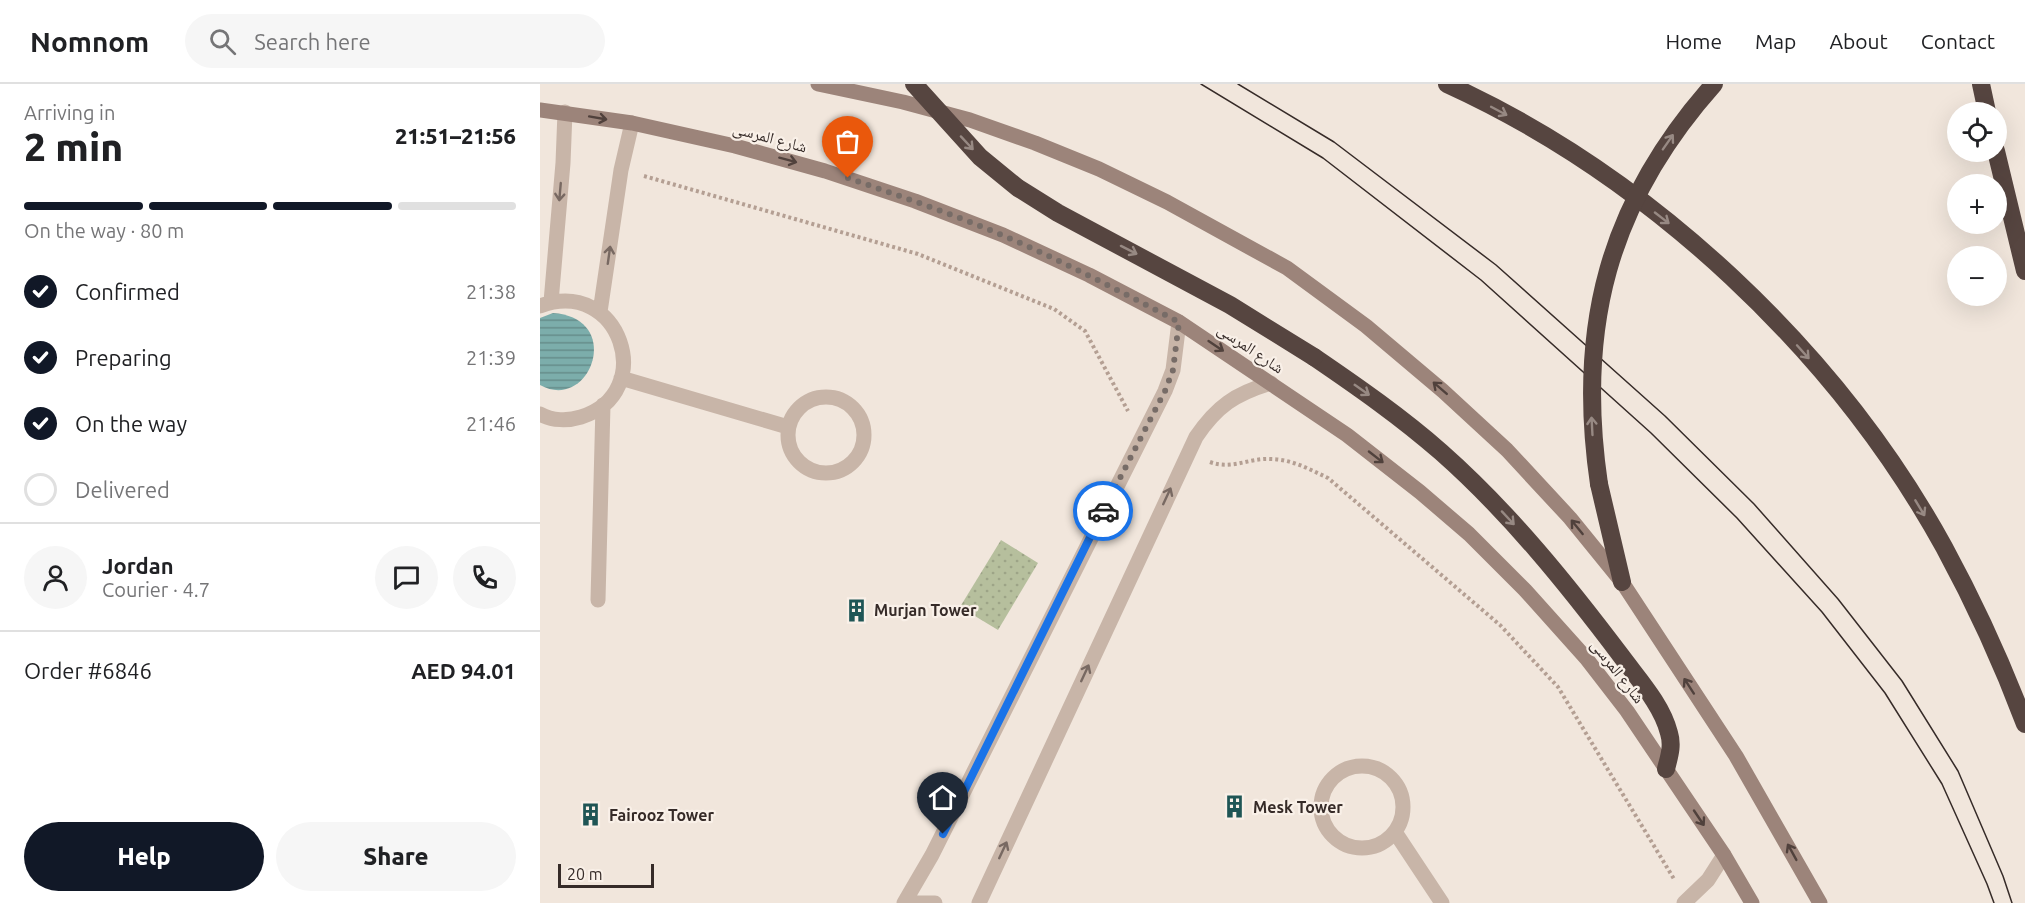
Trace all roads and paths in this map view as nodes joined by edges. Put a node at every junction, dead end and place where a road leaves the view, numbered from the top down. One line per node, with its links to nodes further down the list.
1 (818, 84): 20 (main road, one-way to 1)
2 (914, 84): 23 (highway, one-way to 23, bridge)
3 (1447, 84): 22 (highway, one-way to 22)
4 (1714, 84): 20 (highway, one-way to 4, bridge)
5 (1980, 84): 6 (highway)
6 (1984, 102)
7 (540, 110): 8 (main road, شارع المرسى)
8 (565, 112): 9 (main road, شارع المرسى, one-way to 9); 12 (street, one-way to 12)
9 (632, 123): 13 (street, one-way to 9); 14 (main road, شارع المرسى, one-way to 14)
10 (1999, 162): 11 (highway)
11 (2025, 271)
12 (545, 304): 13 (street)
13 (600, 312): 15 (street)
14 (1179, 322): 16 (main road, شارع المرسى, one-way to 16); 26 (street)
15 (621, 378): 17 (street); 19 (street)
16 (1271, 383): 23 (main road, شارع المرسى, one-way to 23); 29 (street, one-way to 16)
17 (603, 405): 18 (street); 21 (street)
18 (540, 414)
19 (788, 427): 19 (street)
20 (1622, 582): 33 (main road, one-way to 20)
21 (598, 600)
22 (2025, 724)
23 (1666, 769): 25 (main road, شارع المرسى, one-way to 25)
24 (1395, 832): 24 (street); 30 (street)
25 (1724, 855): 31 (street); 32 (main road, شارع المرسى)
26 (904, 903)
27 (912, 903): 28 (street)
28 (935, 903)
29 (979, 903)
30 (1442, 903)
31 (1684, 903)
32 (1752, 903)
33 (1820, 903)

